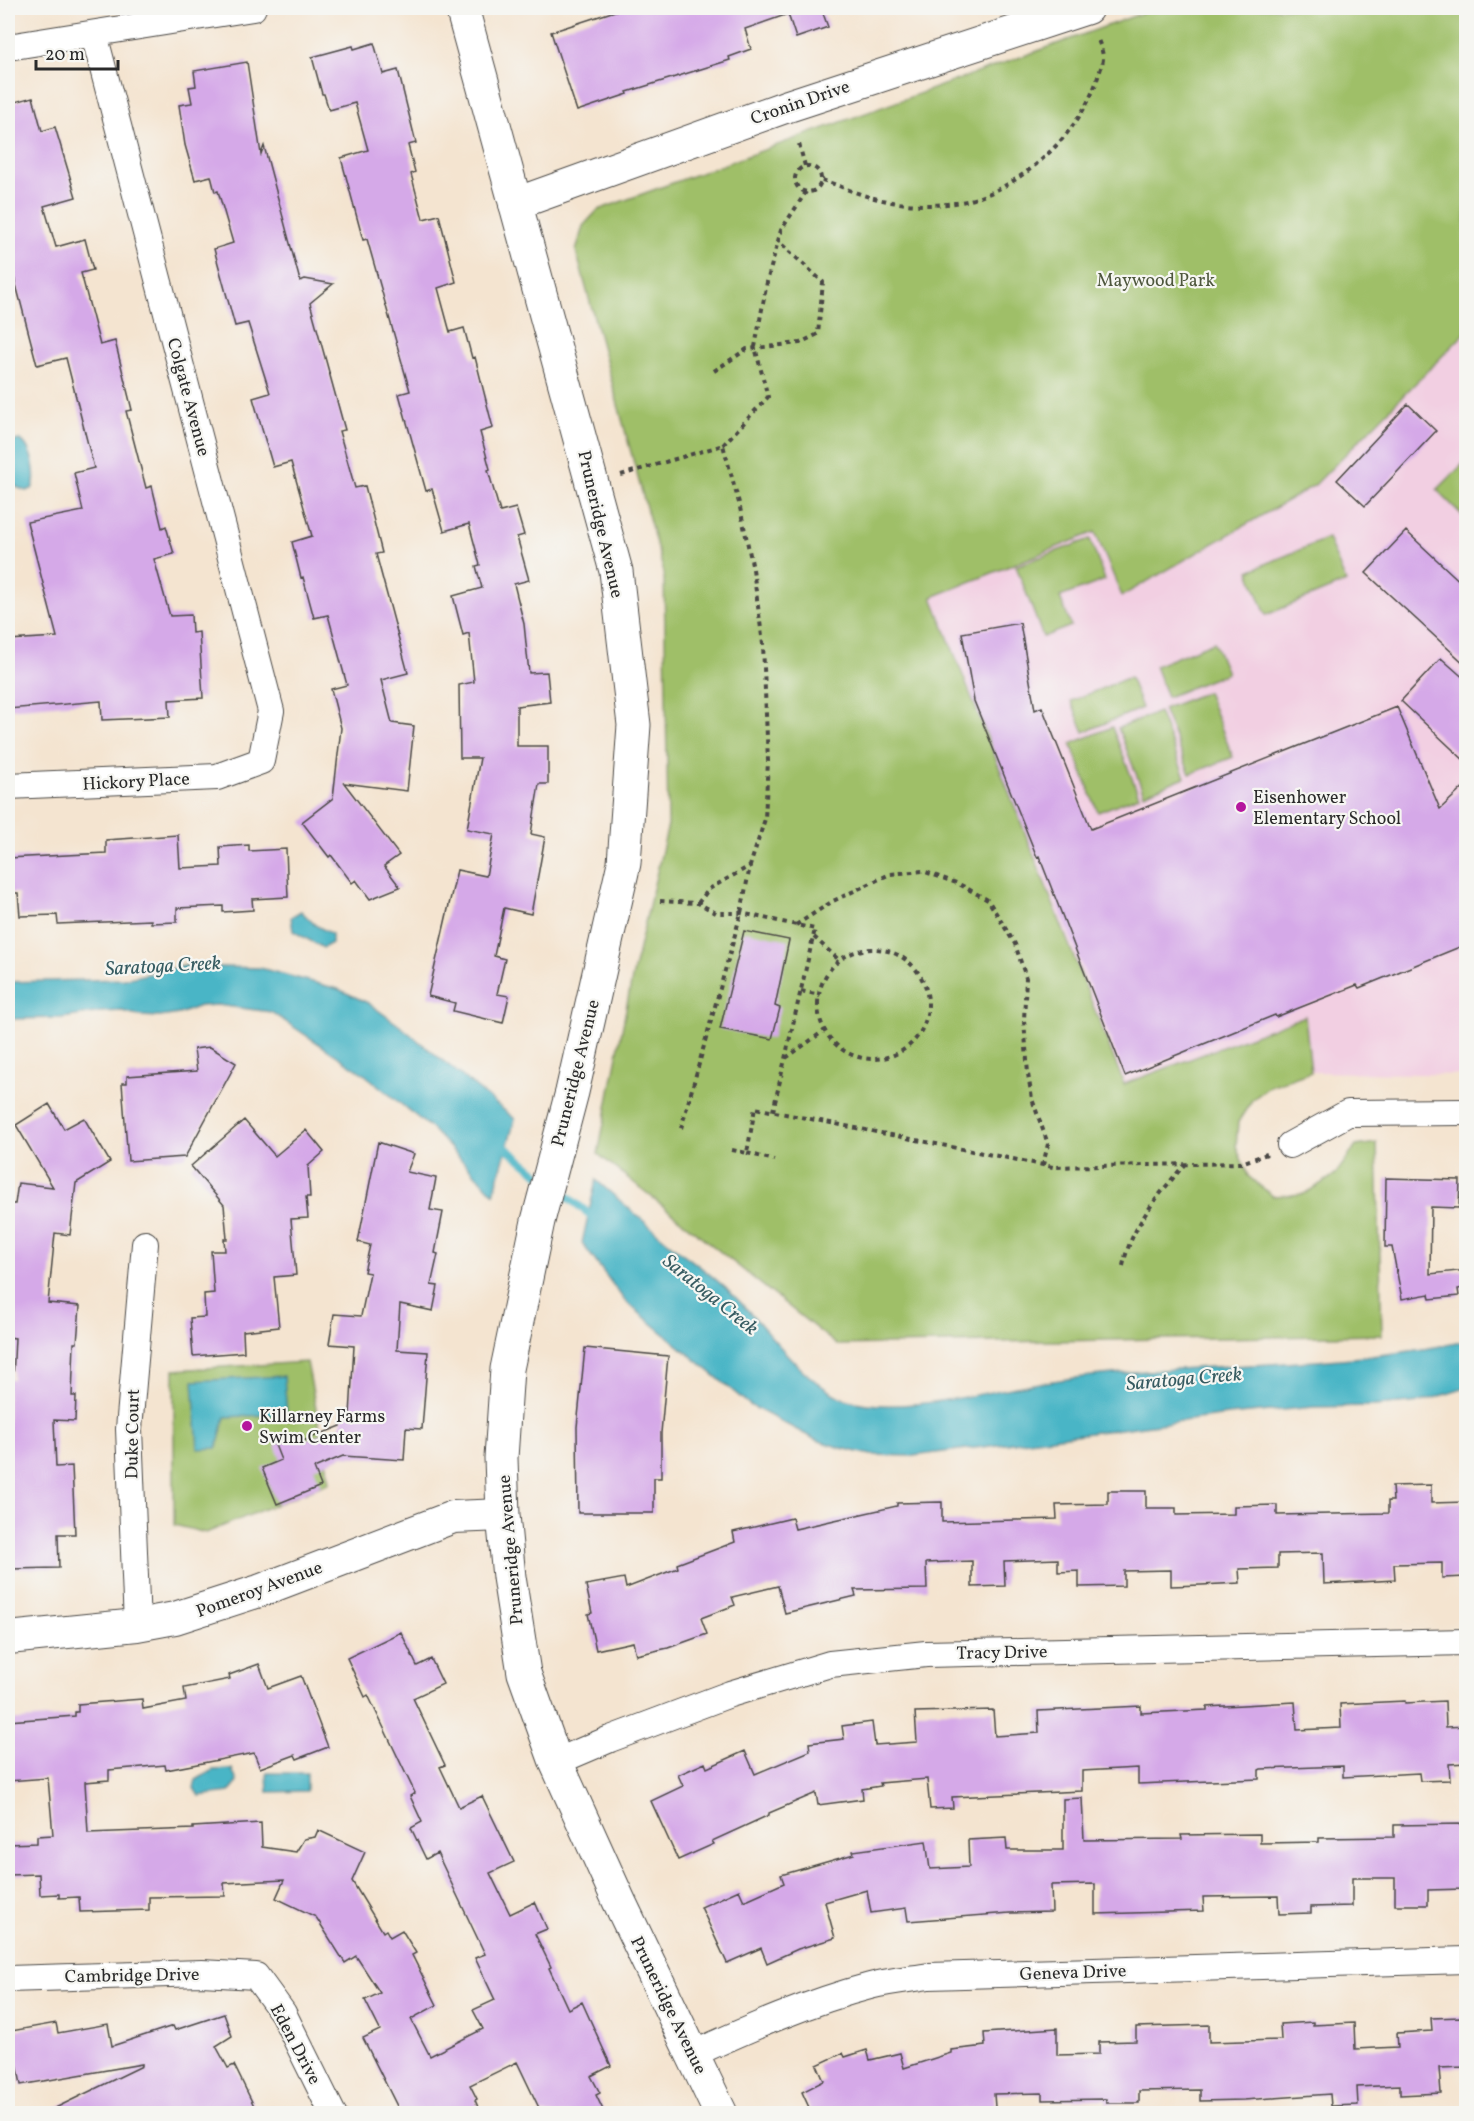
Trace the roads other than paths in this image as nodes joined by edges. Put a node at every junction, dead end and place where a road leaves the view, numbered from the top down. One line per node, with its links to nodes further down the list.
1 (253, 8): 4 (street)
2 (462, 8): 6 (main road, Pruneridge Avenue)
3 (1087, 8): 6 (street, Cronin Drive)
4 (94, 34): 5 (street); 7 (street, Colgate Avenue)
5 (8, 47)
6 (515, 204): 12 (main road, Pruneridge Avenue)
7 (261, 761): 8 (street, Hickory Place)
8 (8, 786)
9 (1467, 1112): 10 (street)
10 (1290, 1145)
11 (145, 1244): 13 (street, Duke Court)
12 (503, 1515): 13 (street, Pomeroy Avenue); 16 (main road, Pruneridge Avenue)
13 (137, 1625): 14 (street, Pomeroy Avenue)
14 (8, 1638)
15 (1467, 1642): 16 (street, Tracy Drive)
16 (556, 1762): 20 (main road, Pruneridge Avenue)
17 (1467, 1960): 20 (street, Geneva Drive)
18 (256, 1976): 19 (street, Cambridge Drive); 21 (street, Eden Drive)
19 (8, 1979)
20 (693, 2054): 22 (main road, Pruneridge Avenue)
21 (333, 2114)
22 (722, 2114)

